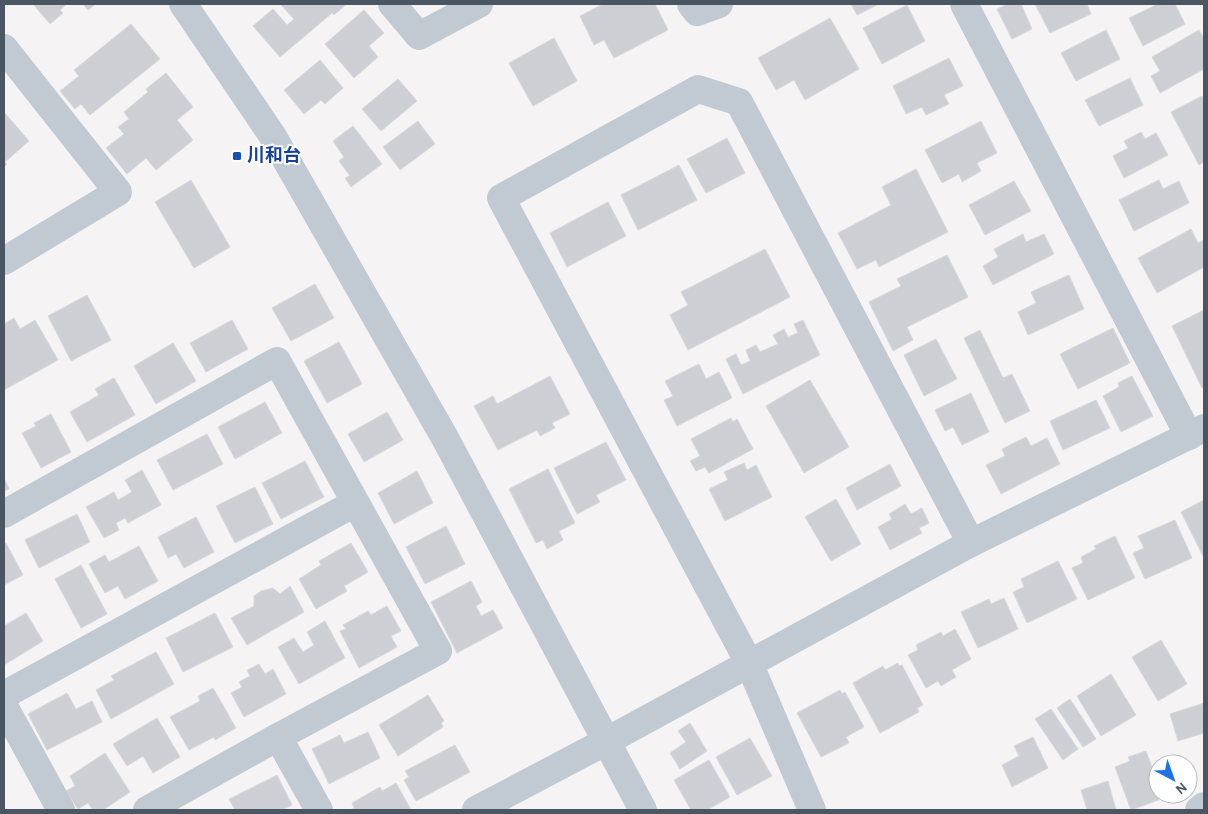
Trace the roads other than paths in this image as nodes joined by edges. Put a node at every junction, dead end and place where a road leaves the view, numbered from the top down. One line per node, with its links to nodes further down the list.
1 (183, 4): 17 (street)
2 (392, 4): 3 (street)
3 (479, 4)
4 (691, 4): 5 (street)
5 (719, 4)
6 (964, 4): 9 (street)
7 (4, 48): 8 (street)
8 (4, 261)
9 (1197, 432): 12 (street)
10 (355, 503): 11 (street); 14 (street); 16 (street)
11 (4, 514)
12 (971, 543): 13 (street); 13 (street)
13 (749, 663): 17 (street); 24 (street)
14 (4, 695)
15 (4, 706): 19 (street)
16 (278, 736): 20 (street); 21 (street)
17 (605, 742): 22 (street); 23 (street)
18 (1204, 806): 25 (street)
19 (61, 810)
20 (147, 810)
21 (319, 810)
22 (476, 810)
23 (642, 810)
24 (812, 810)
25 (1199, 810)

